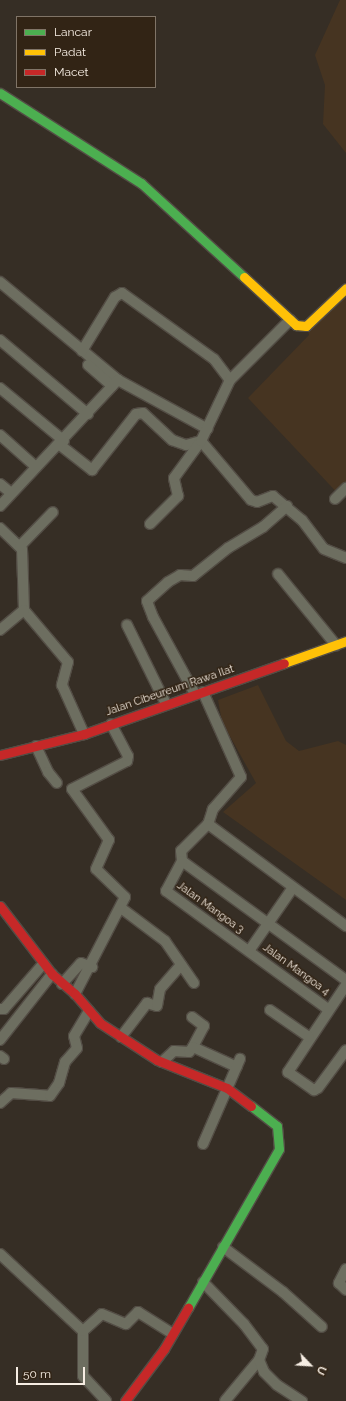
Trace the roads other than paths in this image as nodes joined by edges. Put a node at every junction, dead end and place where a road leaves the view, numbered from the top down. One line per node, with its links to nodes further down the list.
1 (0, 93): 5 (street)
2 (0, 282): 7 (street)
3 (346, 288): 5 (street)
4 (0, 291): 9 (street)
5 (290, 320): 8 (street)
6 (0, 340): 11 (street)
7 (82, 351): 8 (street); 9 (street)
8 (230, 380): 12 (street)
9 (115, 383): 11 (street); 12 (street)
10 (0, 388): 15 (street)
11 (88, 414): 15 (street)
12 (208, 429): 14 (street)
13 (0, 435): 16 (street)
14 (201, 441): 15 (street); 22 (street); 24 (street)
15 (62, 443): 16 (street)
16 (36, 467): 19 (street)
17 (0, 484): 19 (street)
18 (346, 488): 20 (street)
19 (11, 493): 21 (street)
20 (335, 499)
21 (0, 506)
22 (287, 506): 27 (street); 34 (street)
23 (52, 512): 26 (street)
24 (150, 524)
25 (0, 528): 26 (street)
26 (20, 546): 29 (street)
27 (345, 556)
28 (278, 574): 33 (street)
29 (24, 610): 31 (street); 37 (street)
30 (126, 626): 35 (street)
31 (0, 630)
32 (346, 641): 33 (street, Jalan Cibeureum Rawa Ilat)
33 (336, 645): 34 (street, Jalan Cibeureum Rawa Ilat)
34 (199, 693): 35 (street, Jalan Cibeureum Rawa Ilat); 41 (street)
35 (166, 704): 36 (street, Jalan Cibeureum Rawa Ilat)
36 (112, 724): 37 (street, Jalan Cibeureum Rawa Ilat); 45 (street)
37 (84, 734): 38 (street, Jalan Cibeureum Rawa Ilat)
38 (36, 746): 39 (street, Jalan Cibeureum Rawa Ilat); 40 (street)
39 (1, 753)
40 (57, 783)
41 (208, 824): 42 (street); 43 (street)
42 (182, 861): 46 (street); 48 (street, Jalan Mangoa 3)
43 (292, 889): 46 (street); 47 (street)
44 (0, 906): 49 (street)
45 (121, 908): 50 (street); 51 (street)
46 (268, 921): 48 (street); 53 (street)
47 (346, 926)
48 (249, 951): 59 (street, Jalan Mangoa 4)
49 (43, 964): 52 (street); 58 (street)
50 (181, 965): 55 (street); 63 (street)
51 (92, 967): 54 (street); 57 (street)
52 (52, 974): 54 (street); 65 (street)
53 (346, 980)
54 (62, 984): 57 (street)
55 (194, 984)
56 (346, 985): 59 (street)
57 (75, 994): 61 (street)
58 (0, 1009)
59 (328, 1009): 64 (street)
60 (270, 1010): 64 (street)
61 (89, 1011): 63 (street); 70 (street)
62 (192, 1017): 66 (street)
63 (121, 1037): 68 (street)
64 (308, 1037): 67 (street)
65 (0, 1040)
66 (193, 1047): 68 (street); 69 (street)
67 (346, 1050)
68 (162, 1062): 69 (street)
69 (227, 1088): 71 (street); 72 (street)
70 (0, 1103)
71 (203, 1144)
72 (223, 1247): 75 (street); 77 (street)
73 (0, 1254): 78 (street)
74 (346, 1269): 76 (street)
75 (203, 1282): 79 (street); 80 (street)
76 (346, 1290)
77 (322, 1328)
78 (83, 1331): 79 (street); 81 (street)
79 (173, 1334): 82 (street)
80 (259, 1360): 83 (street); 84 (street)
81 (106, 1401)
82 (125, 1401)
83 (225, 1401)
84 (302, 1401)

